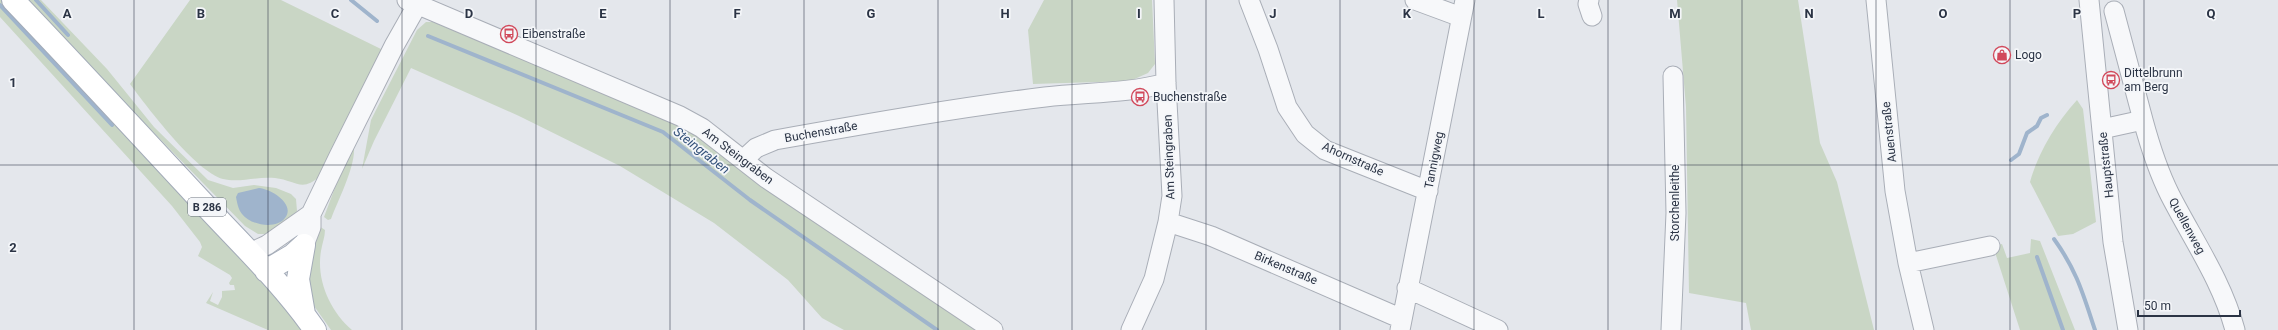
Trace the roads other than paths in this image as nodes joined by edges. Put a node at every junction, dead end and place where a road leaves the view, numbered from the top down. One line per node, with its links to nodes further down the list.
1 (13, 0): 20 (main road, B 286)
2 (1164, 0): 11 (street, Am Steingraben)
3 (1249, 0): 15 (street, Ahornstraße)
4 (1415, 0): 8 (street)
5 (1876, 0): 21 (street, Auenstraße)
6 (2089, 0): 13 (street, Hauptstraße)
7 (415, 2): 14 (street, Am Steingraben); 16 (street, Am Steingraben)
8 (1463, 8): 15 (street, Tannigweg)
9 (2114, 11): 12 (street, Quellenweg)
10 (1673, 76): 29 (street, Storchenleithe)
11 (1166, 83): 14 (street, Buchenstraße); 17 (street, Am Steingraben)
12 (2143, 120): 13 (street); 32 (street, Quellenweg)
13 (2102, 129): 31 (street, Hauptstraße)
14 (743, 160): 26 (street, Am Steingraben)
15 (1428, 191): 23 (street, Tannigweg)
16 (312, 214): 18 (street); 20 (street)
17 (1168, 222): 25 (street, Birkenstraße); 27 (street, Am Steingraben)
18 (304, 245): 22 (main road); 24 (main road)
19 (1990, 246): 21 (street)
20 (250, 253): 22 (main road, B 286)
21 (1908, 263): 30 (street, Auenstraße)
22 (266, 271): 24 (main road, B 286)
23 (1407, 288): 25 (street, Tannigweg); 28 (street)
24 (310, 322)
25 (1401, 324)
26 (992, 330)
27 (1131, 330)
28 (1498, 330)
29 (1671, 330)
30 (1924, 330)
31 (2128, 330)
32 (2235, 330)

